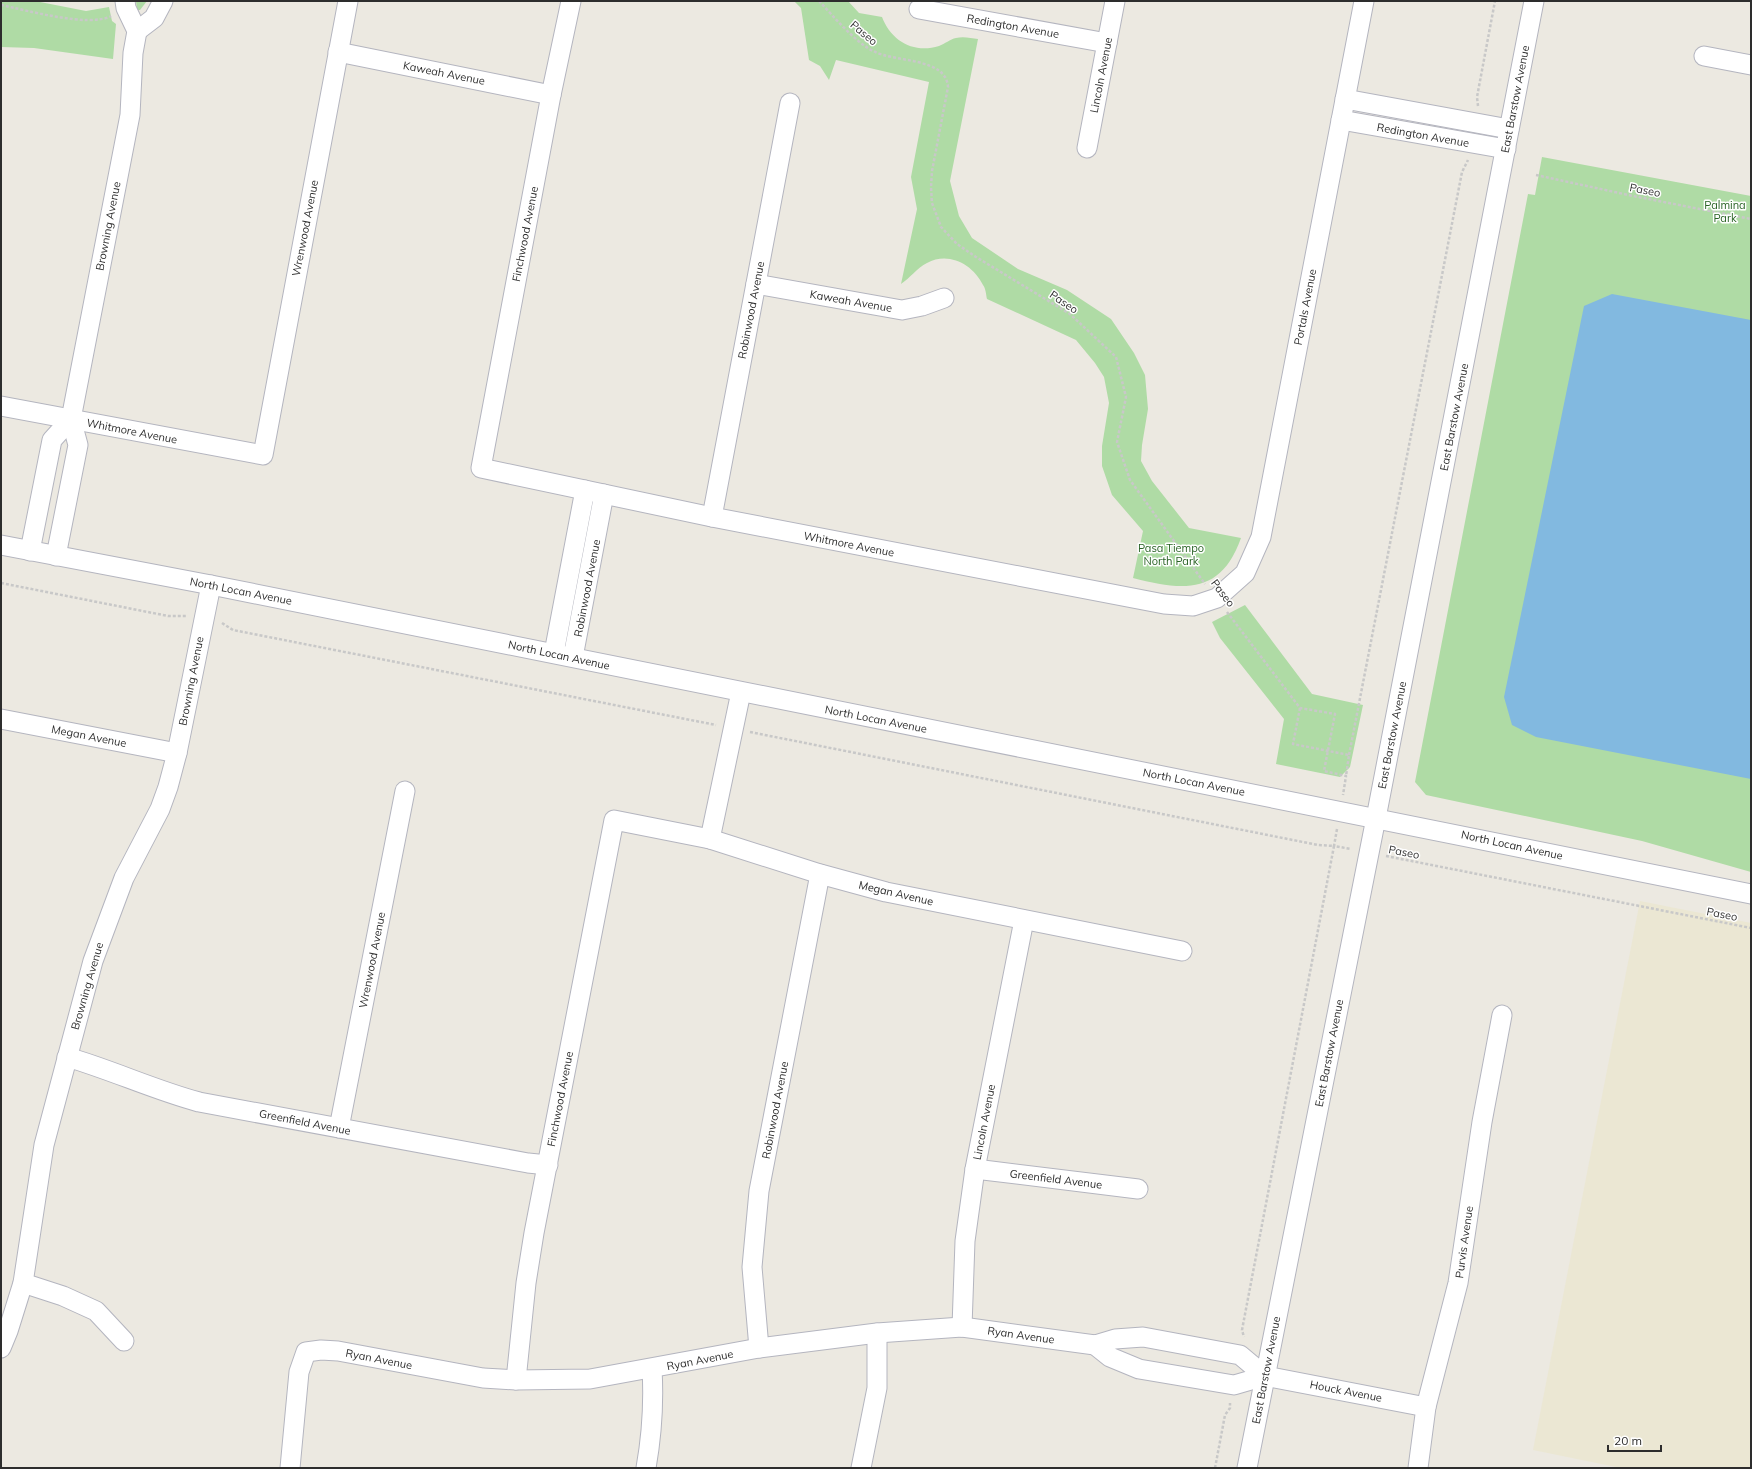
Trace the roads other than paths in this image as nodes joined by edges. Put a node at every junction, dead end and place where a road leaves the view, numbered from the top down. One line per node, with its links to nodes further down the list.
1 (163, 1): 9 (street)
2 (348, 1): 11 (street, Wrenwood Avenue)
3 (571, 1): 14 (street, Finchwood Avenue)
4 (1115, 1): 10 (street, Lincoln Avenue)
5 (1364, 1): 15 (street, Portals Avenue)
6 (1534, 1): 18 (street, East Barstow Avenue)
7 (126, 5): 9 (street)
8 (919, 9): 10 (street, Redington Avenue)
9 (137, 31): 24 (street, Browning Avenue)
10 (1107, 43): 19 (street, Lincoln Avenue)
11 (338, 52): 14 (street, Kaweah Avenue); 25 (street, Wrenwood Avenue)
12 (1704, 56): 13 (street)
13 (1751, 65)
14 (551, 95): 26 (street, Finchwood Avenue)
15 (1345, 99): 17 (street, Portals Avenue); 18 (street, Redington Avenue)
16 (790, 103): 21 (street, Robinwood Avenue)
17 (1341, 120): 20 (street, Redington Avenue); 34 (street, Portals Avenue)
18 (1509, 129): 20 (street, East Barstow Avenue)
19 (1087, 148)
20 (1506, 149): 41 (street, East Barstow Avenue)
21 (756, 284): 22 (street, Kaweah Avenue); 29 (street, Robinwood Avenue)
22 (944, 298)
23 (1, 406): 24 (street, Whitmore Avenue)
24 (71, 419): 25 (street, Whitmore Avenue); 31 (street); 32 (street, Browning Avenue)
25 (262, 455)
26 (481, 468): 27 (street, Whitmore Avenue)
27 (585, 490): 28 (street, Whitmore Avenue); 35 (street, Robinwood Avenue)
28 (604, 494): 29 (street, Whitmore Avenue); 36 (street, Robinwood Avenue)
29 (712, 517): 34 (street, Whitmore Avenue)
30 (1, 545): 31 (street, North Locan Avenue)
31 (30, 551): 32 (street, North Locan Avenue)
32 (56, 556): 33 (street, North Locan Avenue)
33 (210, 585): 35 (street, North Locan Avenue); 39 (street, Browning Avenue)
34 (1217, 598)
35 (554, 653): 36 (street, North Locan Avenue)
36 (573, 657): 37 (street, North Locan Avenue)
37 (741, 692): 41 (street, North Locan Avenue); 43 (street)
38 (1, 719): 39 (street, Megan Avenue)
39 (176, 753): 49 (street, Browning Avenue)
40 (404, 791): 50 (street, Wrenwood Avenue)
41 (1376, 818): 45 (street, North Locan Avenue); 62 (street, East Barstow Avenue)
42 (614, 820): 43 (street, Megan Avenue); 51 (street, Finchwood Avenue)
43 (710, 839): 44 (street, Megan Avenue)
44 (820, 874): 46 (street, Megan Avenue); 60 (street, Robinwood Avenue)
45 (1751, 894)
46 (1024, 920): 47 (street, Megan Avenue); 52 (street, Lincoln Avenue)
47 (1182, 951)
48 (1502, 1015): 64 (street, Purvis Avenue)
49 (67, 1057): 50 (street, Greenfield Avenue); 54 (street, Browning Avenue)
50 (339, 1128): 51 (street, Greenfield Avenue)
51 (548, 1165): 63 (street, Finchwood Avenue)
52 (975, 1169): 53 (street, Greenfield Avenue); 55 (street, Lincoln Avenue)
53 (1138, 1189)
54 (23, 1283): 57 (street); 59 (street, Browning Avenue)
55 (962, 1327): 56 (street, Ryan Avenue); 58 (street, Ryan Avenue)
56 (877, 1332): 60 (street, Ryan Avenue); 67 (street)
57 (124, 1341)
58 (1095, 1345): 62 (street); 62 (street, Ryan Avenue)
59 (1, 1348)
60 (759, 1348): 61 (street, Ryan Avenue)
61 (652, 1369): 63 (street, Ryan Avenue); 66 (street)
62 (1265, 1376): 64 (street, Houck Avenue); 68 (street, East Barstow Avenue)
63 (516, 1380): 65 (street, Ryan Avenue)
64 (1426, 1407): 69 (street, Purvis Avenue)
65 (290, 1468)
66 (646, 1468)
67 (861, 1468)
68 (1247, 1468)
69 (1418, 1468)

